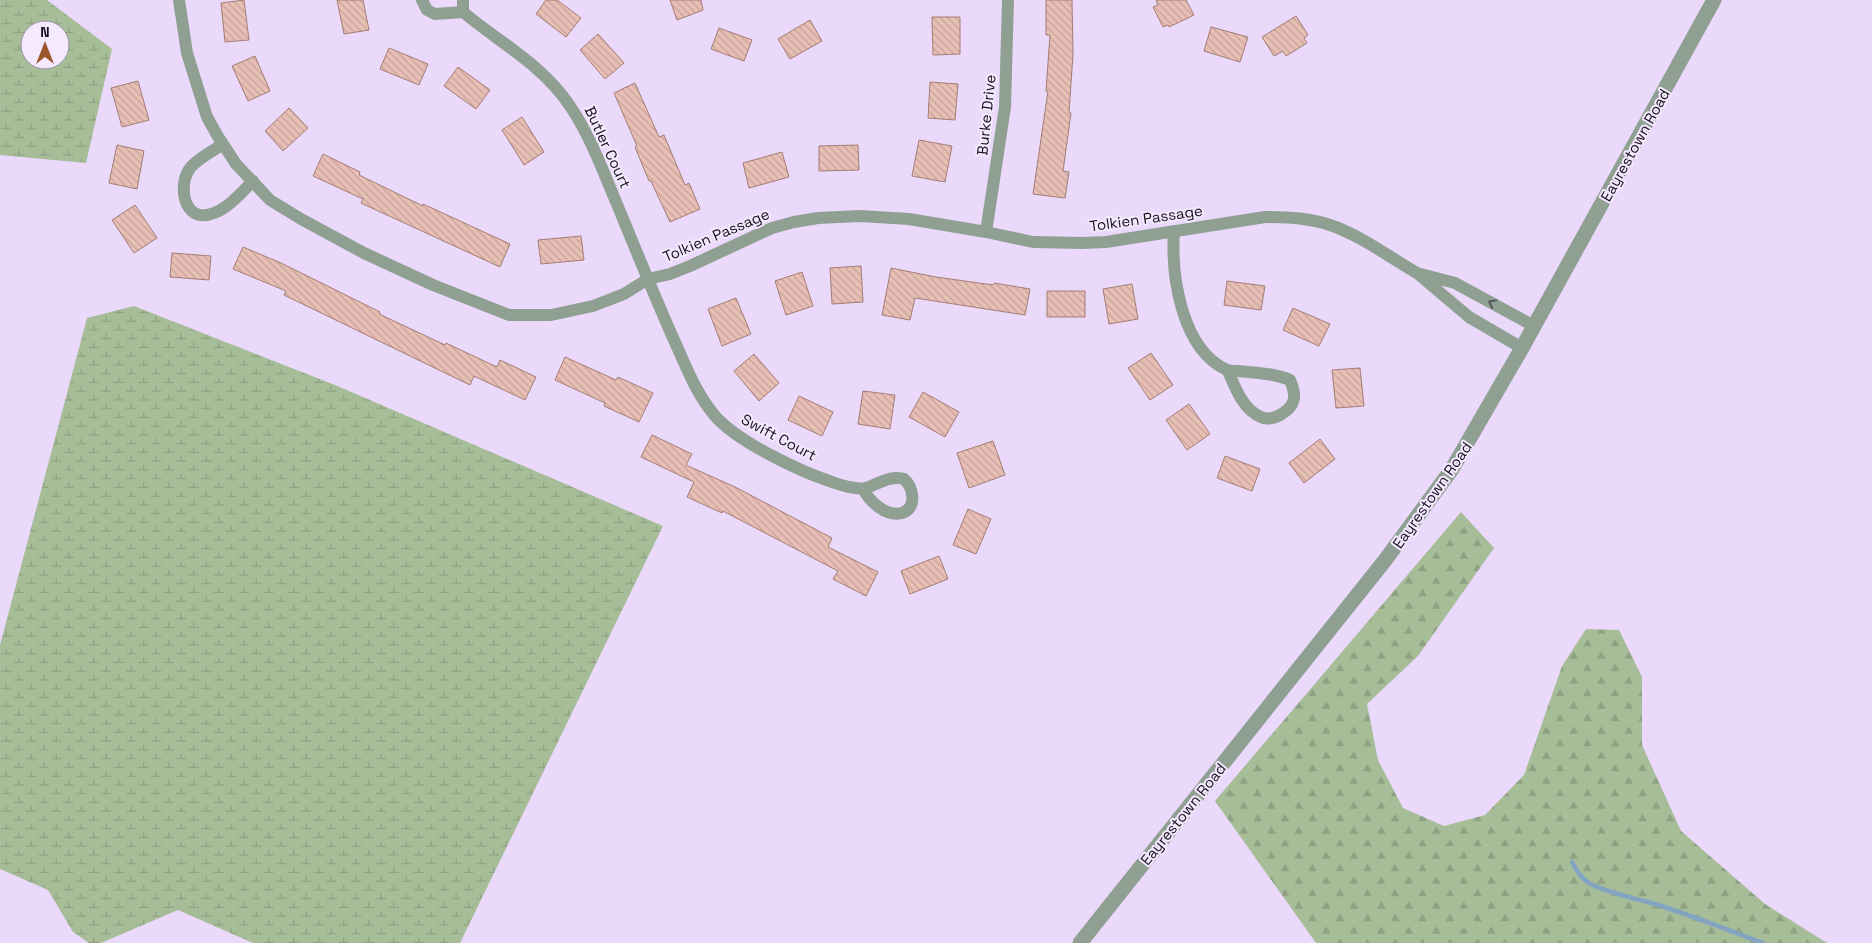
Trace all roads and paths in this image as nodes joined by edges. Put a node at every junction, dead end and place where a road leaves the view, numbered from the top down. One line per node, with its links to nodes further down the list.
1 (180, 0): 6 (street, Tolkien Passage)
2 (422, 0): 5 (street, Butler Court)
3 (1008, 0): 9 (street, Burke Drive)
4 (1714, 0): 12 (street, Eayrestown Road)
5 (463, 6): 11 (street, Butler Court)
6 (223, 144): 7 (street, Tolkien Passage); 7 (street)
7 (253, 181): 11 (street, Tolkien Passage)
8 (1174, 231): 9 (street, Tolkien Passage); 10 (street, Tolkien Passage); 14 (street)
9 (986, 232): 11 (street, Tolkien Passage)
10 (1417, 272): 12 (street, Tolkien Passage, one-way to 10); 13 (street, Tolkien Passage)
11 (648, 279): 15 (street, Swift Court)
12 (1534, 326): 13 (street, Eayrestown Road)
13 (1522, 348): 16 (street, Eayrestown Road)
14 (1228, 371): 14 (street)
15 (863, 489)
16 (1080, 943)

